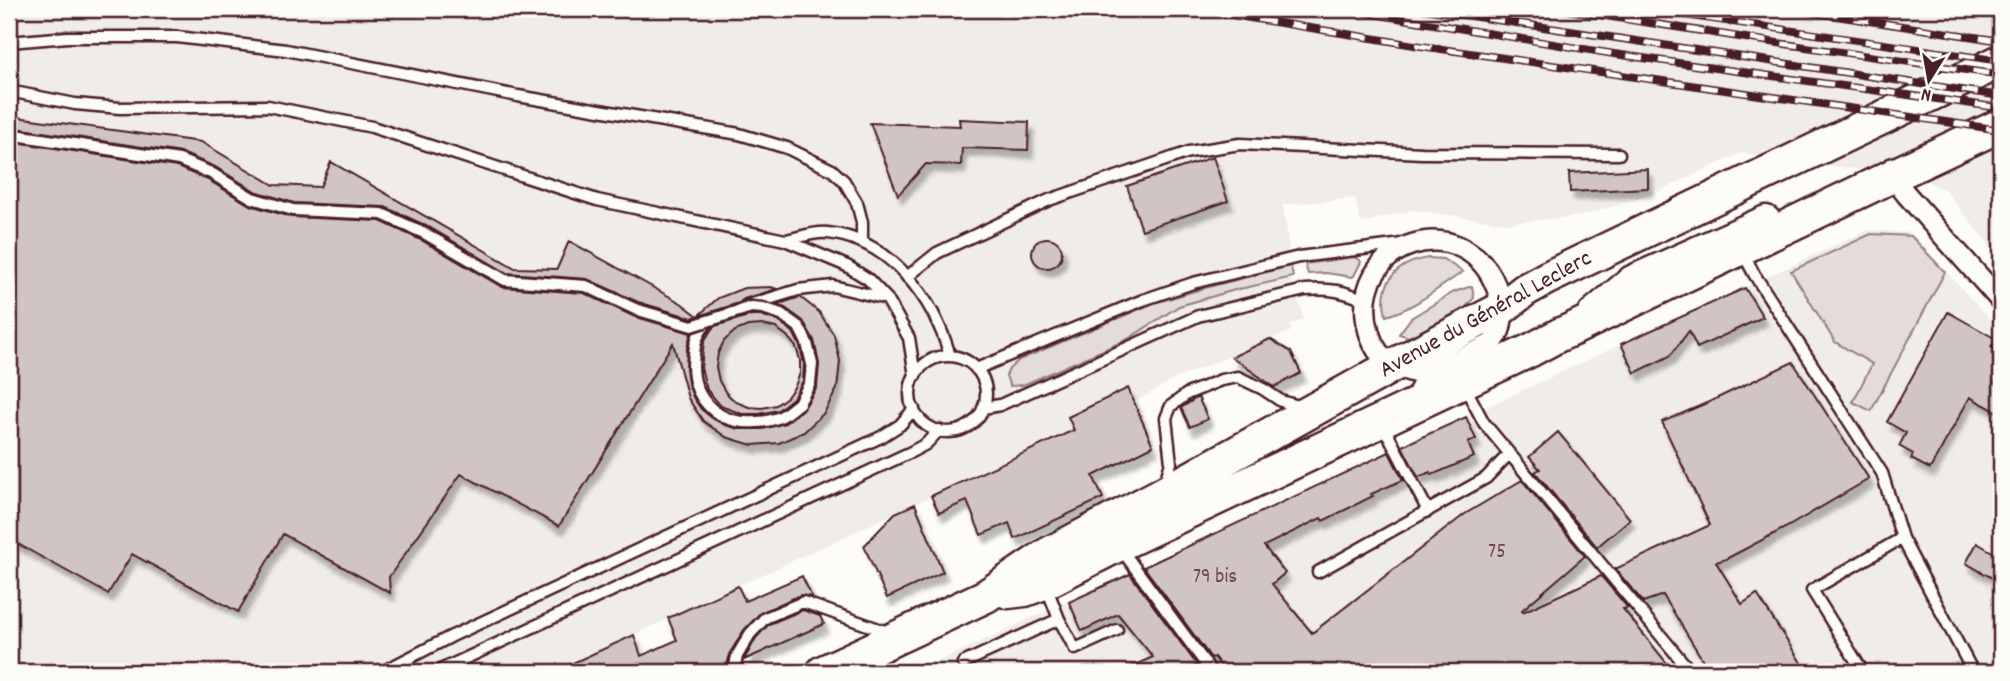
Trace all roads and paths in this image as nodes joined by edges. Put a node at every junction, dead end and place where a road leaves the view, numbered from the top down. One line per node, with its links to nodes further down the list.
1 (9, 42): 10 (lane)
2 (2001, 61): 17 (main road, Avenue du Général Leclerc)
3 (9, 91): 9 (lane)
4 (2001, 114): 8 (main road)
5 (2001, 125): 8 (main road, Avenue du Général Leclerc)
6 (9, 134): 14 (lane, bridge)
7 (1619, 154): 13 (lane)
8 (1892, 170): 12 (main road, Avenue du Général Leclerc); 16 (street); 18 (main road)
9 (785, 240): 10 (lane); 14 (lane)
10 (862, 242): 13 (lane)
11 (1414, 243): 15 (street); 17 (street); 21 (lane)
12 (1740, 248): 18 (main road, Avenue du Général Leclerc); 34 (lane)
13 (907, 277): 19 (lane)
14 (887, 299): 23 (lane)
15 (1367, 301): 20 (street); 26 (lane)
16 (2001, 301)
17 (1501, 309): 20 (main road, Avenue du Général Leclerc); 22 (street)
18 (1575, 328): 24 (main road, Avenue du Général Leclerc)
19 (950, 356): 21 (lane); 23 (lane)
20 (1394, 365): 22 (street); 28 (main road, Avenue du Général Leclerc)
21 (976, 369): 26 (lane)
22 (1427, 375): 24 (street); 25 (street)
23 (915, 376): 27 (lane)
24 (1462, 382): 25 (main road, Avenue du Général Leclerc); 31 (lane)
25 (1412, 405): 29 (main road, Avenue du Général Leclerc)
26 (984, 408): 30 (lane)
27 (914, 409): 30 (lane); 43 (lane)
28 (1312, 411): 32 (main road, Avenue du Général Leclerc); 32 (lane)
29 (1380, 420): 33 (lane); 35 (main road, Avenue du Général Leclerc)
30 (939, 430): 44 (lane)
31 (1509, 454): 33 (lane); 48 (lane)
32 (1162, 494): 38 (main road, Avenue du Général Leclerc)
33 (1429, 511): 36 (lane)
34 (1902, 538): 49 (lane); 50 (lane)
35 (1118, 545): 37 (main road, Avenue du Général Leclerc); 47 (lane)
36 (1318, 572)
37 (1044, 583): 38 (main road, Avenue du Général Leclerc); 39 (lane)
38 (986, 596): 41 (main road, Avenue du Général Leclerc)
39 (1059, 619): 40 (lane); 42 (lane)
40 (1117, 629)
41 (901, 636): 45 (lane); 46 (main road, Avenue du Général Leclerc)
42 (963, 663)
43 (382, 672)
44 (436, 672)
45 (734, 672)
46 (823, 672)
47 (1199, 672)
48 (1692, 672)
49 (1863, 672)
50 (1973, 672)

